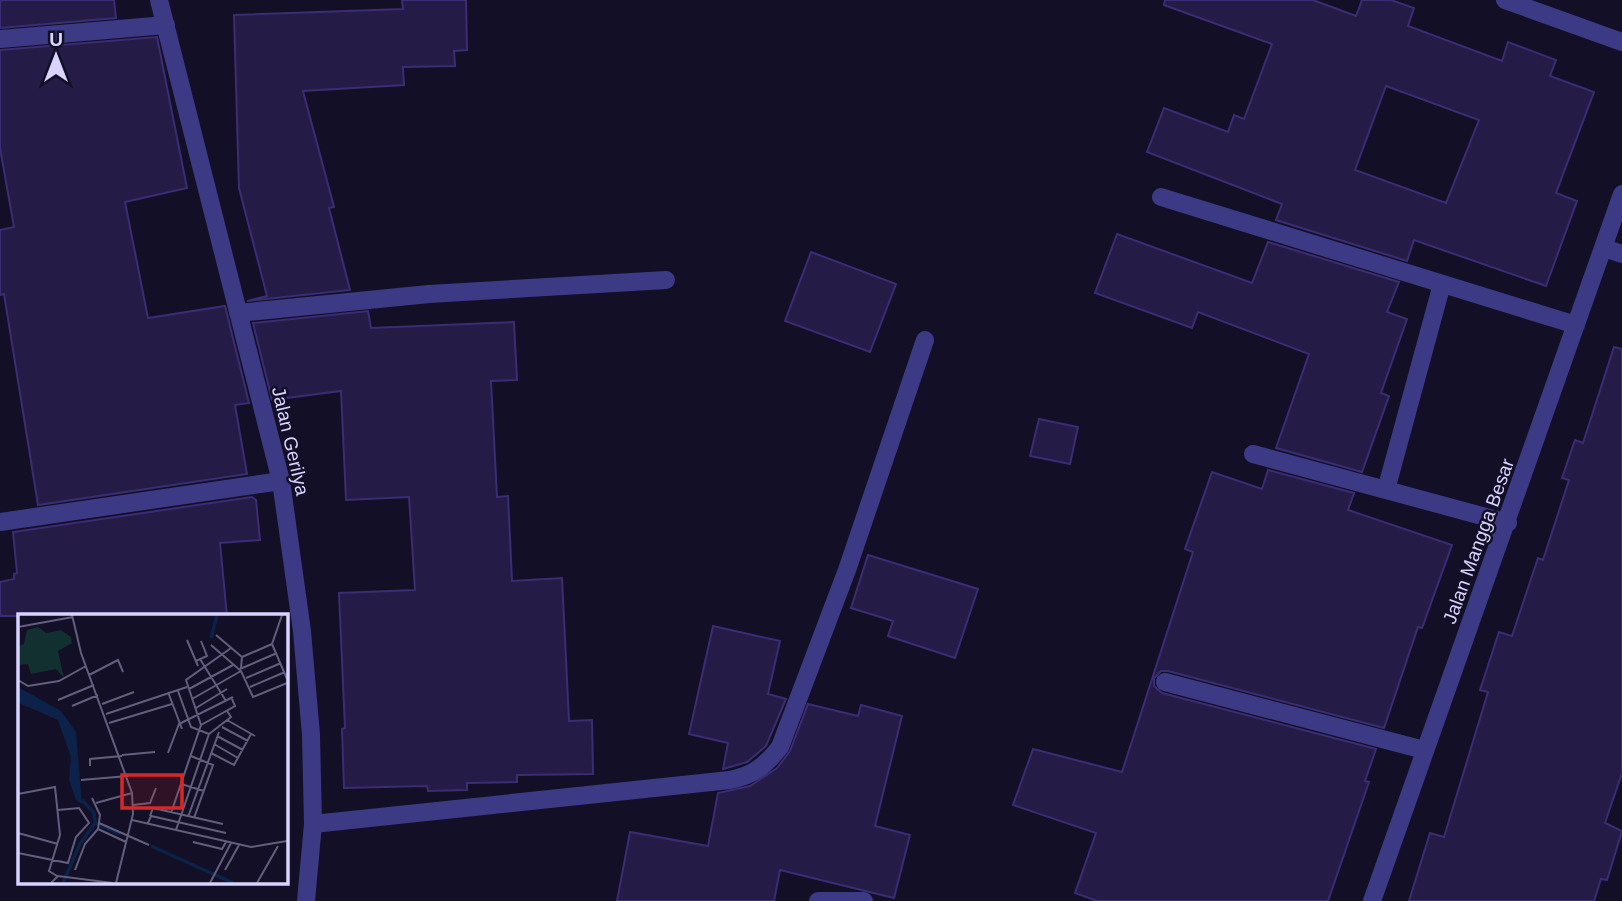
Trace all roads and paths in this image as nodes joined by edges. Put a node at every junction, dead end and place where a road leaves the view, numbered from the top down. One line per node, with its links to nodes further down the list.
1 (159, 0): 3 (street, Jalan Gerilya)
2 (1505, 0): 5 (street)
3 (166, 24): 4 (street); 12 (street, Jalan Gerilya)
4 (0, 39)
5 (1622, 41)
6 (1622, 194): 8 (street, Jalan Mangga Besar)
7 (1161, 197): 11 (street)
8 (1604, 248): 9 (street); 13 (street, Jalan Mangga Besar)
9 (1622, 254)
10 (666, 280): 12 (street)
11 (1442, 284): 13 (street); 17 (street)
12 (238, 313): 16 (street, Jalan Gerilya)
13 (1576, 325): 19 (street, Jalan Mangga Besar)
14 (925, 340): 22 (street)
15 (1253, 454): 17 (street)
16 (281, 481): 18 (street); 22 (street, Jalan Gerilya)
17 (1386, 490): 19 (street)
18 (0, 522)
19 (1508, 523): 21 (street, Jalan Mangga Besar)
20 (1165, 682): 21 (street)
21 (1424, 750): 26 (street, Jalan Mangga Besar)
22 (313, 824): 23 (street, Jalan Gerilya)
23 (306, 901)
24 (818, 901): 25 (street)
25 (864, 901)
26 (1372, 901)

